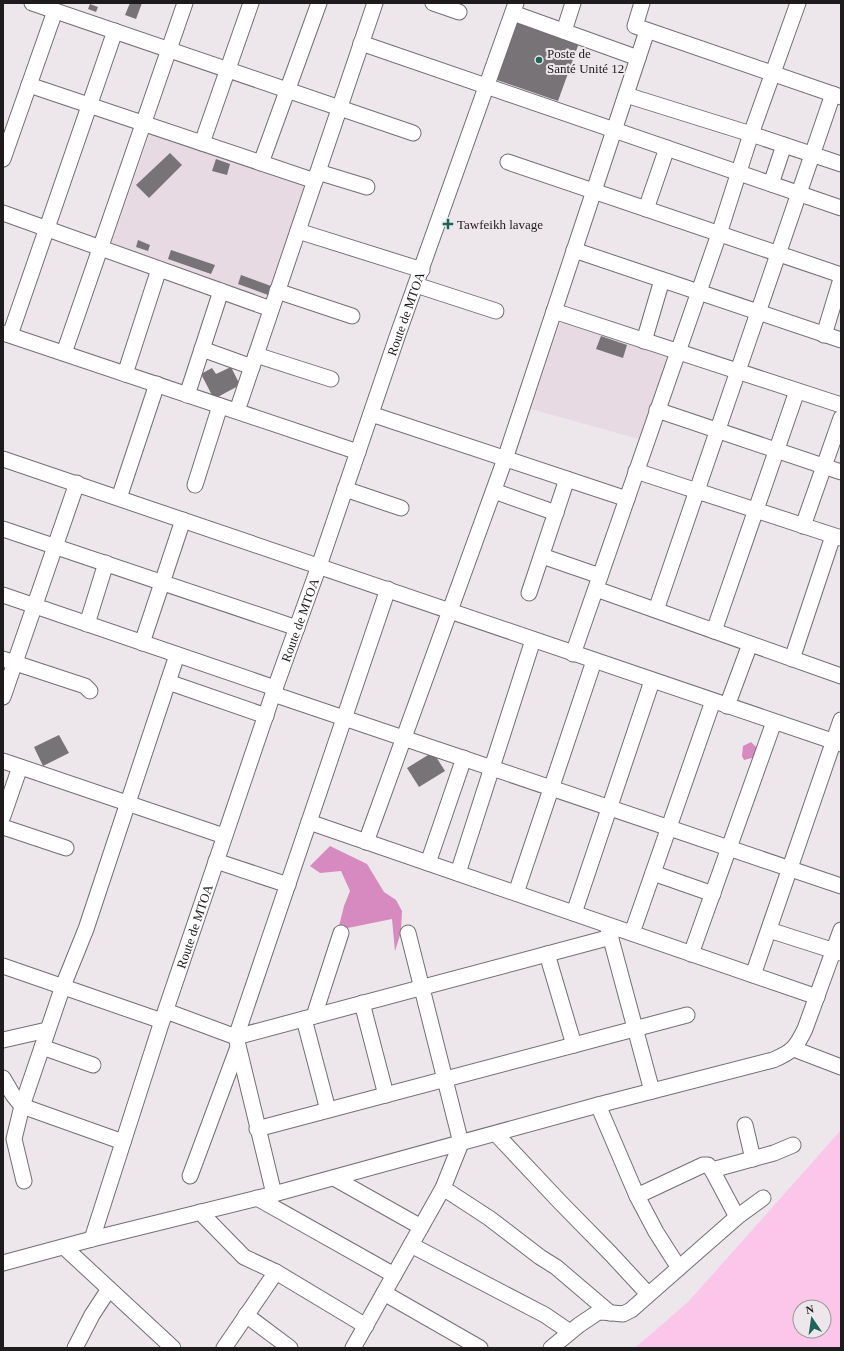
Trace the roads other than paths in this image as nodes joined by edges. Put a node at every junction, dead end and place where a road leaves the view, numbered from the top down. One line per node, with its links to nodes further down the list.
1 (32, 3): 11 (street)
2 (185, 3): 17 (street)
3 (251, 3): 19 (street)
4 (319, 3): 23 (street)
5 (375, 3): 16 (street)
6 (433, 3): 12 (street)
7 (573, 3): 15 (street)
8 (642, 3): 13 (street)
9 (798, 3): 20 (street)
10 (515, 8): 15 (street); 22 (street, Route de MTOA)
11 (55, 11): 14 (street); 21 (street)
12 (459, 12)
13 (647, 30): 18 (street); 20 (street)
14 (115, 31): 17 (street); 26 (street)
15 (564, 31): 18 (street)
16 (361, 43): 22 (street); 27 (street)
17 (169, 50): 19 (street); 28 (street)
18 (638, 58): 24 (street)
19 (227, 70): 23 (street); 32 (street)
20 (773, 73): 25 (street); 31 (street)
21 (29, 85): 26 (street); 36 (street)
22 (487, 87): 29 (street); 56 (street, Route de MTOA)
23 (288, 90): 27 (street); 38 (street)
24 (626, 94): 29 (street); 31 (street)
25 (837, 95): 35 (street)
26 (90, 106): 28 (street); 49 (street)
27 (339, 108): 30 (street); 41 (street)
28 (144, 124): 32 (street); 52 (street)
29 (614, 130): 34 (street); 44 (street)
30 (413, 133)
31 (751, 134): 33 (street); 40 (street)
32 (202, 143): 38 (street)
33 (784, 145): 35 (street); 42 (street)
34 (667, 148): 40 (street); 47 (street)
35 (812, 154): 39 (street); 45 (street)
36 (3, 159)
37 (508, 162): 44 (street)
38 (261, 163): 41 (street)
39 (841, 164)
40 (738, 173): 42 (street); 51 (street)
41 (316, 177): 43 (street); 50 (street)
42 (771, 184): 45 (street)
43 (367, 187)
44 (594, 192): 47 (street); 53 (street)
45 (799, 194): 46 (street); 54 (street)
46 (840, 204)
47 (646, 209): 51 (street)
48 (3, 213): 49 (street)
49 (48, 229): 52 (street); 69 (street)
50 (298, 231): 56 (street); 62 (street)
51 (719, 234): 54 (street); 63 (street)
52 (100, 248): 55 (street); 75 (street)
53 (574, 250): 59 (street); 66 (street)
54 (778, 254): 57 (street); 67 (street)
55 (159, 269): 61 (street); 78 (street)
56 (422, 270): 60 (street, Route de MTOA)
57 (841, 276)
58 (841, 279): 70 (street)
59 (662, 280): 63 (street); 72 (street)
60 (416, 285): 65 (street); 87 (street, Route de MTOA)
61 (221, 291): 64 (street); 73 (street)
62 (277, 291): 64 (street); 68 (street)
63 (698, 292): 67 (street); 74 (street)
64 (271, 309): 76 (street)
65 (496, 311)
66 (554, 311): 72 (street); 93 (street)
67 (758, 312): 70 (street); 77 (street)
68 (352, 316)
69 (7, 334): 75 (street)
70 (824, 335): 71 (street)
71 (841, 340)
72 (644, 341): 74 (street)
73 (202, 349): 76 (street); 82 (street)
74 (678, 352): 77 (street); 85 (street)
75 (64, 353): 78 (street)
76 (254, 361): 79 (street); 86 (street)
77 (738, 371): 81 (street); 89 (street)
78 (125, 374): 80 (street)
79 (331, 379)
80 (157, 384): 82 (street); 103 (street)
81 (797, 391): 83 (street); 90 (street)
82 (187, 395): 84 (street)
83 (841, 405)
84 (220, 406): 86 (street); 99 (street)
85 (657, 410): 89 (street); 95 (street)
86 (237, 412): 91 (street)
87 (371, 414): 91 (street, Route de MTOA); 93 (street)
88 (841, 418): 94 (street)
89 (718, 430): 90 (street); 102 (street)
90 (776, 450): 94 (street); 106 (street)
91 (358, 452): 100 (street, Route de MTOA)
92 (3, 459): 98 (street)
93 (505, 459): 97 (street); 101 (street)
94 (824, 467): 96 (street); 109 (street)
95 (636, 471): 102 (street); 104 (street)
96 (841, 472)
97 (567, 479): 104 (street); 107 (street)
98 (77, 484): 103 (street); 112 (street)
99 (195, 485)
100 (345, 489): 105 (street); 115 (street, Route de MTOA)
101 (494, 491): 107 (street); 122 (street)
102 (697, 491): 106 (street); 123 (street)
103 (119, 498): 108 (street)
104 (627, 499): 117 (street)
105 (402, 508)
106 (756, 510): 109 (street); 126 (street)
107 (556, 513): 113 (street)
108 (183, 520): 115 (street); 116 (street)
109 (803, 526): 111 (street)
110 (3, 529): 112 (street)
111 (837, 537): 132 (street)
112 (55, 546): 114 (street); 121 (street)
113 (542, 556): 117 (street); 119 (street)
114 (106, 564): 116 (street); 124 (street)
115 (319, 566): 118 (street); 125 (street, Route de MTOA)
116 (162, 583): 125 (street); 128 (street)
117 (598, 583): 123 (street); 130 (street)
118 (388, 589): 122 (street); 144 (street)
119 (529, 593)
120 (3, 595): 121 (street)
121 (35, 606): 124 (street); 133 (street)
122 (450, 610): 127 (street); 147 (street)
123 (656, 610): 126 (street)
124 (87, 624): 128 (street)
125 (297, 628): 139 (street, Route de MTOA)
126 (714, 631): 129 (street)
127 (533, 640): 130 (street); 152 (street)
128 (142, 643): 131 (street)
129 (750, 644): 132 (street); 142 (street)
130 (574, 654): 134 (street)
131 (177, 655): 137 (street); 139 (street)
132 (792, 659): 135 (street)
133 (9, 661): 138 (street); 140 (street)
134 (594, 661): 136 (street); 153 (street)
135 (841, 676)
136 (652, 680): 141 (street); 155 (street)
137 (168, 682): 143 (street); 154 (street)
138 (90, 691)
139 (274, 691): 143 (street, Route de MTOA); 144 (street)
140 (3, 697)
141 (713, 701): 142 (street); 159 (street)
142 (727, 706): 146 (street)
143 (266, 716): 160 (street, Route de MTOA)
144 (344, 718): 147 (street); 157 (street)
145 (841, 720): 148 (street)
146 (774, 722): 148 (street); 163 (street)
147 (404, 738): 149 (street); 161 (street)
148 (837, 743): 166 (street)
149 (464, 758): 152 (street); 165 (street)
150 (3, 761): 151 (street)
151 (20, 767): 154 (street); 156 (street)
152 (492, 768): 153 (street); 167 (street)
153 (552, 788): 155 (street); 171 (street)
154 (128, 804): 160 (street); 185 (street)
155 (610, 808): 159 (street); 173 (street)
156 (3, 816)
157 (309, 822): 161 (street); 169 (street)
158 (3, 828): 162 (street)
159 (668, 828): 163 (street); 168 (street)
160 (224, 836): 164 (street, Route de MTOA)
161 (366, 842): 165 (street)
162 (66, 848)
163 (729, 848): 166 (street); 172 (street)
164 (216, 860): 169 (street); 190 (street, Route de MTOA)
165 (428, 863): 167 (street)
166 (790, 869): 170 (street); 174 (street)
167 (458, 873): 171 (street)
168 (653, 873): 172 (street); 179 (street)
169 (288, 885): 195 (street)
170 (841, 886)
171 (516, 894): 173 (street)
172 (713, 894): 182 (street)
173 (574, 913): 176 (street)
174 (768, 930): 180 (street); 184 (street)
175 (841, 930): 180 (street)
176 (609, 931): 179 (street); 181 (street); 192 (street)
177 (341, 933): 191 (street)
178 (408, 933): 186 (street)
179 (632, 933): 182 (street)
180 (837, 952): 187 (street)
181 (547, 954): 186 (street); 196 (street)
182 (691, 954): 184 (street)
183 (3, 966): 185 (street)
184 (753, 975): 187 (street)
185 (63, 986): 190 (street); 193 (street)
186 (422, 988): 188 (street); 202 (street)
187 (817, 997): 198 (street)
188 (362, 1003): 191 (street); 204 (street)
189 (687, 1015): 192 (street)
190 (164, 1016): 195 (street); 212 (street, Route de MTOA)
191 (309, 1018): 195 (street); 207 (street)
192 (635, 1029): 196 (street); 203 (street)
193 (47, 1030): 194 (street); 197 (street)
194 (3, 1040)
195 (237, 1042): 209 (street); 217 (street)
196 (574, 1045): 202 (street)
197 (42, 1047): 199 (street); 205 (street)
198 (794, 1049): 200 (street); 203 (street)
199 (93, 1065)
200 (841, 1067)
201 (3, 1078): 205 (street)
202 (445, 1079): 204 (street); 213 (street)
203 (652, 1091): 206 (street)
204 (386, 1095): 207 (street)
205 (22, 1106): 211 (street); 212 (street)
206 (598, 1106): 210 (street); 222 (street)
207 (328, 1110): 209 (street)
208 (745, 1125): 215 (street)
209 (258, 1129): 221 (street)
210 (496, 1134): 213 (street); 237 (street)
211 (9, 1140): 219 (street)
212 (123, 1142): 228 (street, Route de MTOA)
213 (461, 1143): 218 (street); 220 (street)
214 (793, 1146): 215 (street)
215 (753, 1159): 216 (street)
216 (712, 1170): 222 (street); 226 (street)
217 (190, 1176)
218 (334, 1178): 221 (street); 227 (street)
219 (24, 1181)
220 (443, 1188): 227 (street); 238 (street)
221 (274, 1194): 223 (street)
222 (637, 1196): 232 (street)
223 (257, 1198): 225 (street); 234 (street)
224 (763, 1198): 226 (street)
225 (200, 1212): 228 (street); 233 (street)
226 (737, 1217): 232 (street)
227 (422, 1227): 229 (street)
228 (92, 1239): 230 (street)
229 (411, 1246): 234 (street); 241 (street)
230 (64, 1247): 231 (street); 235 (street)
231 (3, 1263)
232 (679, 1268): 237 (street)
233 (276, 1272): 239 (street); 240 (street)
234 (394, 1275): 236 (street)
235 (109, 1289): 242 (street); 244 (street)
236 (384, 1293): 240 (street); 247 (street)
237 (648, 1294): 238 (street)
238 (610, 1313): 241 (street)
239 (246, 1315): 245 (street); 246 (street)
240 (366, 1326): 243 (street)
241 (570, 1332): 248 (street)
242 (81, 1345)
243 (358, 1346)
244 (173, 1348)
245 (224, 1348)
246 (290, 1348)
247 (480, 1348)
248 (551, 1348)

